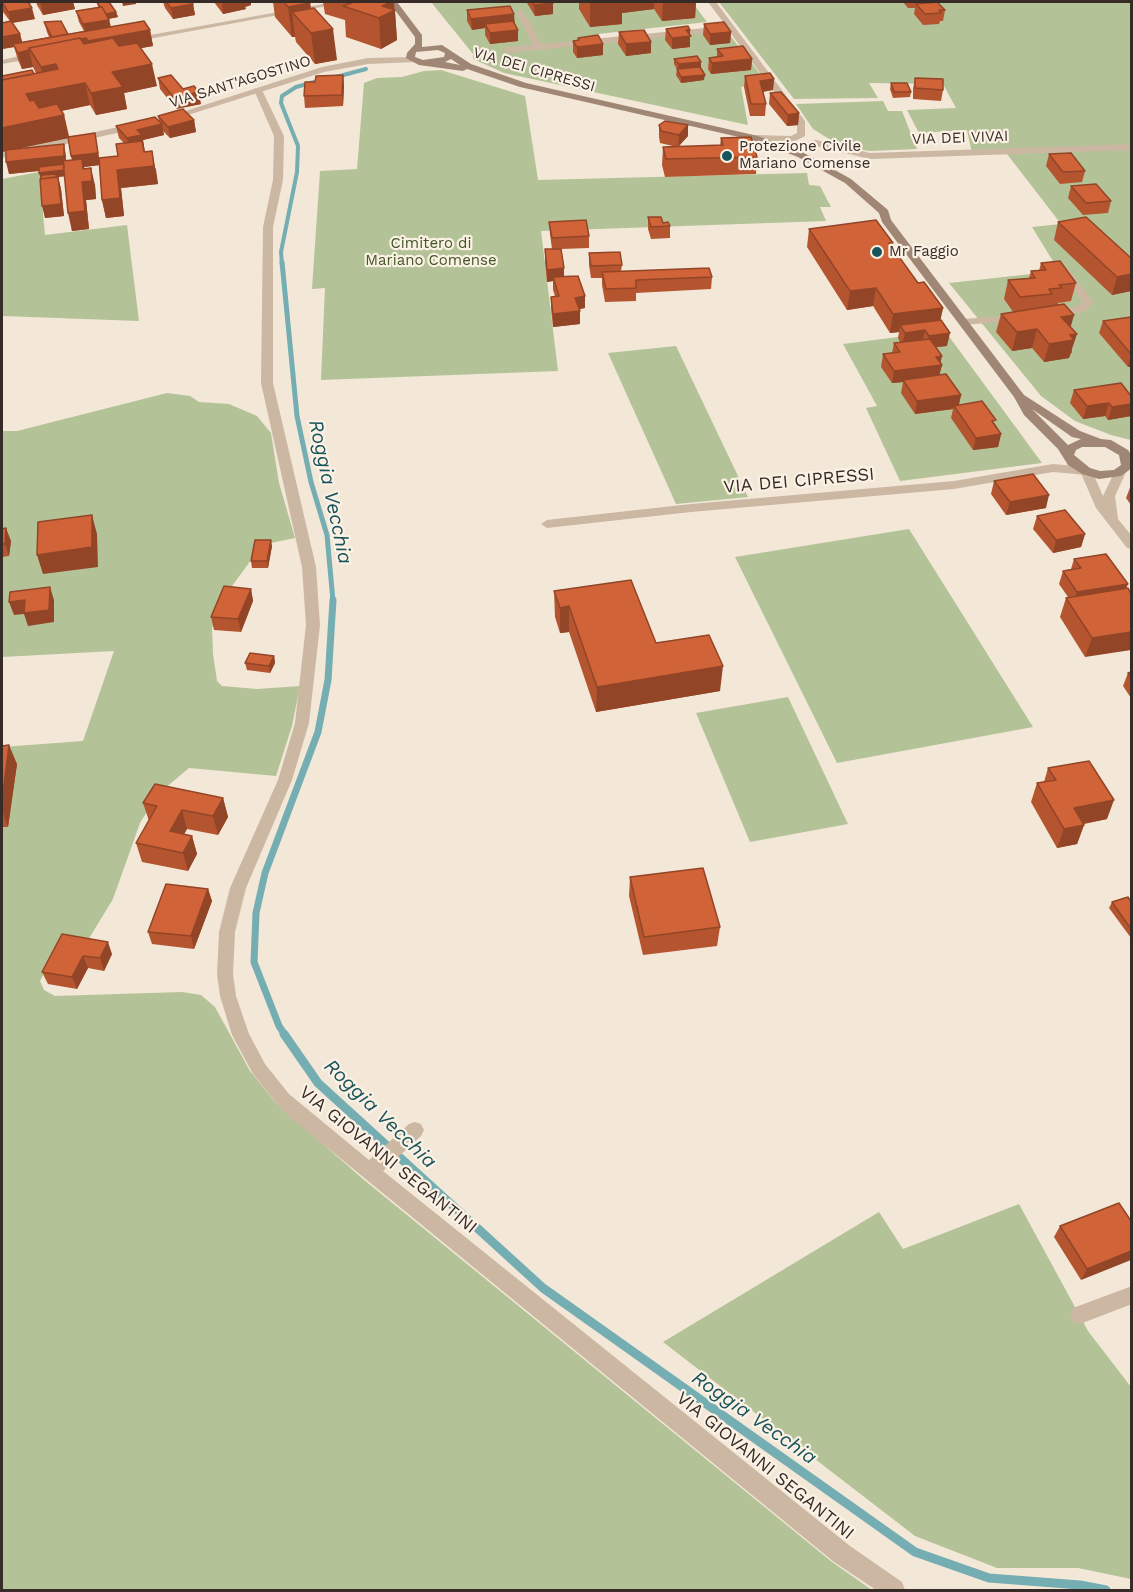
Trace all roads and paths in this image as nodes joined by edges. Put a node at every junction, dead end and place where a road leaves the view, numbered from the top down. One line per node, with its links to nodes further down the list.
1 (35, 2): 6 (street)
2 (345, 2): 9 (street)
3 (393, 2): 14 (main road)
4 (401, 2): 10 (main road, VIA DEI CIPRESSI)
5 (712, 2): 8 (street)
6 (2, 8)
7 (520, 12): 11 (street)
8 (732, 28): 11 (street); 21 (street)
9 (127, 40)
10 (439, 47): 14 (main road); 15 (main road, VIA DEI CIPRESSI)
11 (538, 47): 12 (street)
12 (507, 50)
13 (47, 54): 16 (street)
14 (413, 54): 17 (main road, VIA DEI CIPRESSI); 18 (street, VIA SANT'AGOSTINO)
15 (450, 55): 17 (main road); 22 (main road, VIA DEI CIPRESSI)
16 (2, 62)
17 (434, 63): 27 (main road, VIA DEI CIPRESSI)
18 (258, 90): 19 (street, VIA SANT'AGOSTINO); 42 (street, VIA GIOVANNI SEGANTINI)
19 (163, 120)
20 (152, 122): 25 (street, VIA SANT'AGOSTINO)
21 (802, 123): 22 (street); 24 (street)
22 (755, 138): 26 (main road, VIA DEI CIPRESSI)
23 (1131, 147): 24 (street, VIA DEI VIVAI)
24 (840, 149): 26 (street, VIA DEI VIVAI)
25 (2, 155)
26 (801, 155): 27 (main road, VIA DEI CIPRESSI)
27 (886, 220): 29 (main road, VIA DEI CIPRESSI)
28 (1066, 272): 29 (street)
29 (963, 322): 30 (main road, VIA DEI CIPRESSI)
30 (1018, 396): 31 (main road, VIA DEI CIPRESSI); 34 (main road, VIA DEI CIPRESSI)
31 (1098, 441): 32 (main road, VIA DEI CIPRESSI); 34 (main road)
32 (1116, 447): 33 (main road, VIA DEI CIPRESSI); 37 (main road)
33 (1131, 449)
34 (1070, 456): 35 (street, VIA DEI CIPRESSI); 36 (main road)
35 (1053, 468): 36 (street, VIA DEI CIPRESSI); 38 (street, VIA DEI CIPRESSI)
36 (1086, 471): 37 (main road); 39 (street)
37 (1126, 471): 39 (street)
38 (547, 524)
39 (1118, 528): 40 (street)
40 (1131, 545)
41 (415, 1130): 42 (street)
42 (370, 1171): 45 (street, VIA GIOVANNI SEGANTINI)
43 (1131, 1295): 44 (street)
44 (1080, 1315)
45 (894, 1590)

